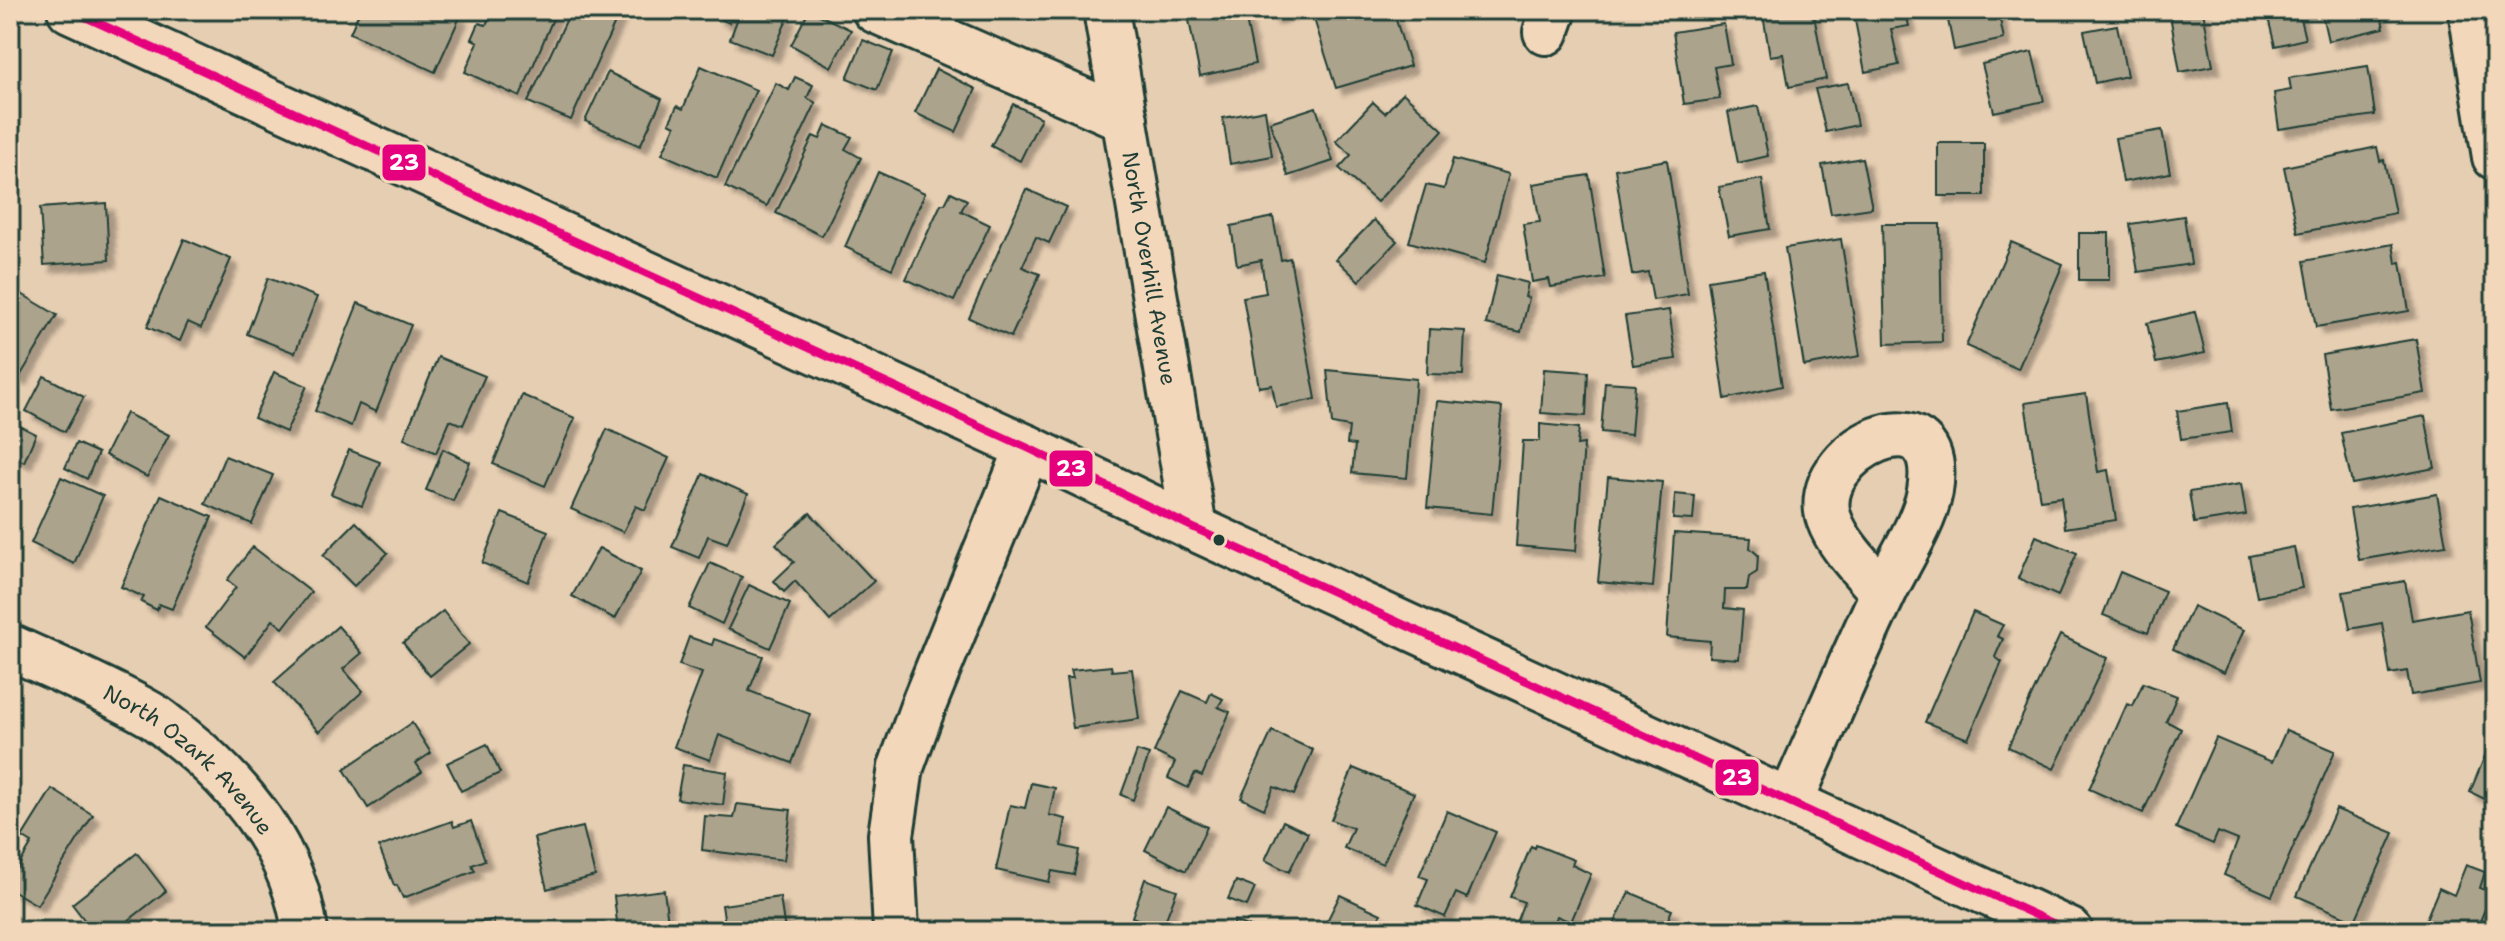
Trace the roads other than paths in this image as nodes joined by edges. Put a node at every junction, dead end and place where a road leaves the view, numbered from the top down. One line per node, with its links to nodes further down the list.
1 (70, 10): 7 (street)
2 (875, 10): 5 (street)
3 (1106, 10): 5 (street, North Overhill Avenue)
4 (2471, 10): 6 (street)
5 (1125, 119): 8 (street, North Overhill Avenue)
6 (2495, 154)
7 (1028, 448): 8 (street); 13 (street)
8 (1194, 528): 11 (street)
9 (1883, 593): 11 (street)
10 (10, 647): 12 (street, North Ozark Avenue)
11 (1790, 802): 14 (street)
12 (305, 931)
13 (896, 931)
14 (2070, 931)

